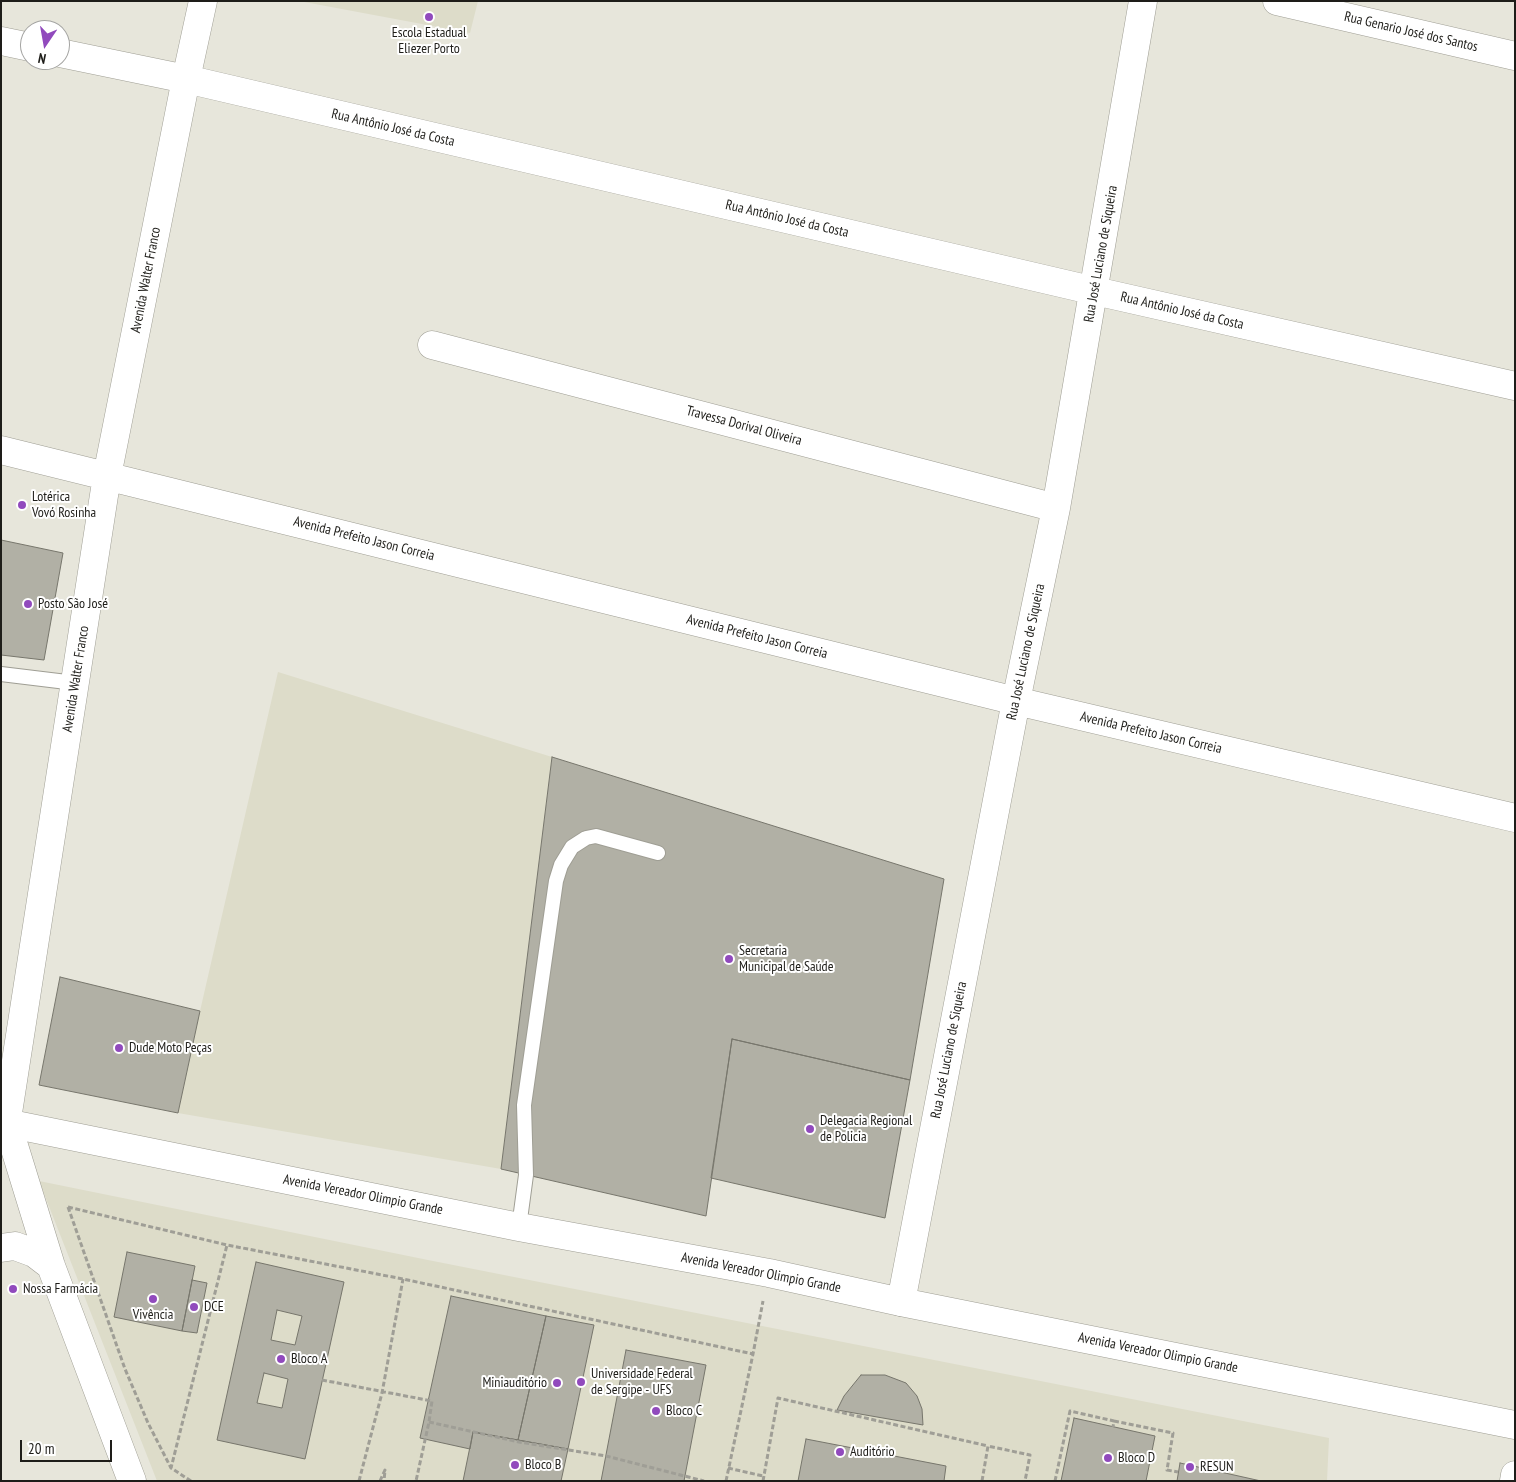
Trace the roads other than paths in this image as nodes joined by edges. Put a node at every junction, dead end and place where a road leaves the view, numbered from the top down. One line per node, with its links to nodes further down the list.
1 (203, 1): 8 (street, Avenida Walter Franco)
2 (1143, 1): 9 (street, Rua José Luciano de Siqueira)
3 (1277, 1): 7 (street, Rua Genario José dos Santos)
4 (1, 41): 5 (street)
5 (20, 45)
6 (70, 55): 8 (street, Rua Antônio José da Costa)
7 (1515, 56)
8 (186, 79): 9 (street, Rua Antônio José da Costa); 13 (street, Avenida Walter Franco)
9 (1094, 291): 11 (street, Rua Antônio José da Costa); 14 (street, Rua José Luciano de Siqueira)
10 (432, 345): 14 (street, Travessa Dorival Oliveira)
11 (1515, 386)
12 (1, 450): 13 (street, Avenida Prefeito Jason Correia)
13 (107, 476): 16 (street, Avenida Walter Franco); 17 (street, Avenida Prefeito Jason Correia)
14 (1056, 508): 17 (street, Rua José Luciano de Siqueira)
15 (1, 674): 16 (lane)
16 (75, 683): 21 (street, Avenida Walter Franco)
17 (1016, 701): 18 (street, Avenida Prefeito Jason Correia); 25 (street, Rua José Luciano de Siqueira)
18 (1515, 818)
19 (658, 852): 22 (lane)
20 (1, 1088): 21 (street)
21 (4, 1122): 22 (street, Avenida Vereador Olimpio Grande); 24 (street)
22 (519, 1227): 25 (street, Avenida Vereador Olimpio Grande)
23 (1, 1248): 24 (street)
24 (51, 1266): 28 (street)
25 (901, 1302): 26 (street, Avenida Vereador Olimpio Grande)
26 (1515, 1425)
27 (1515, 1475): 29 (street)
28 (132, 1481)
29 (1514, 1481)

